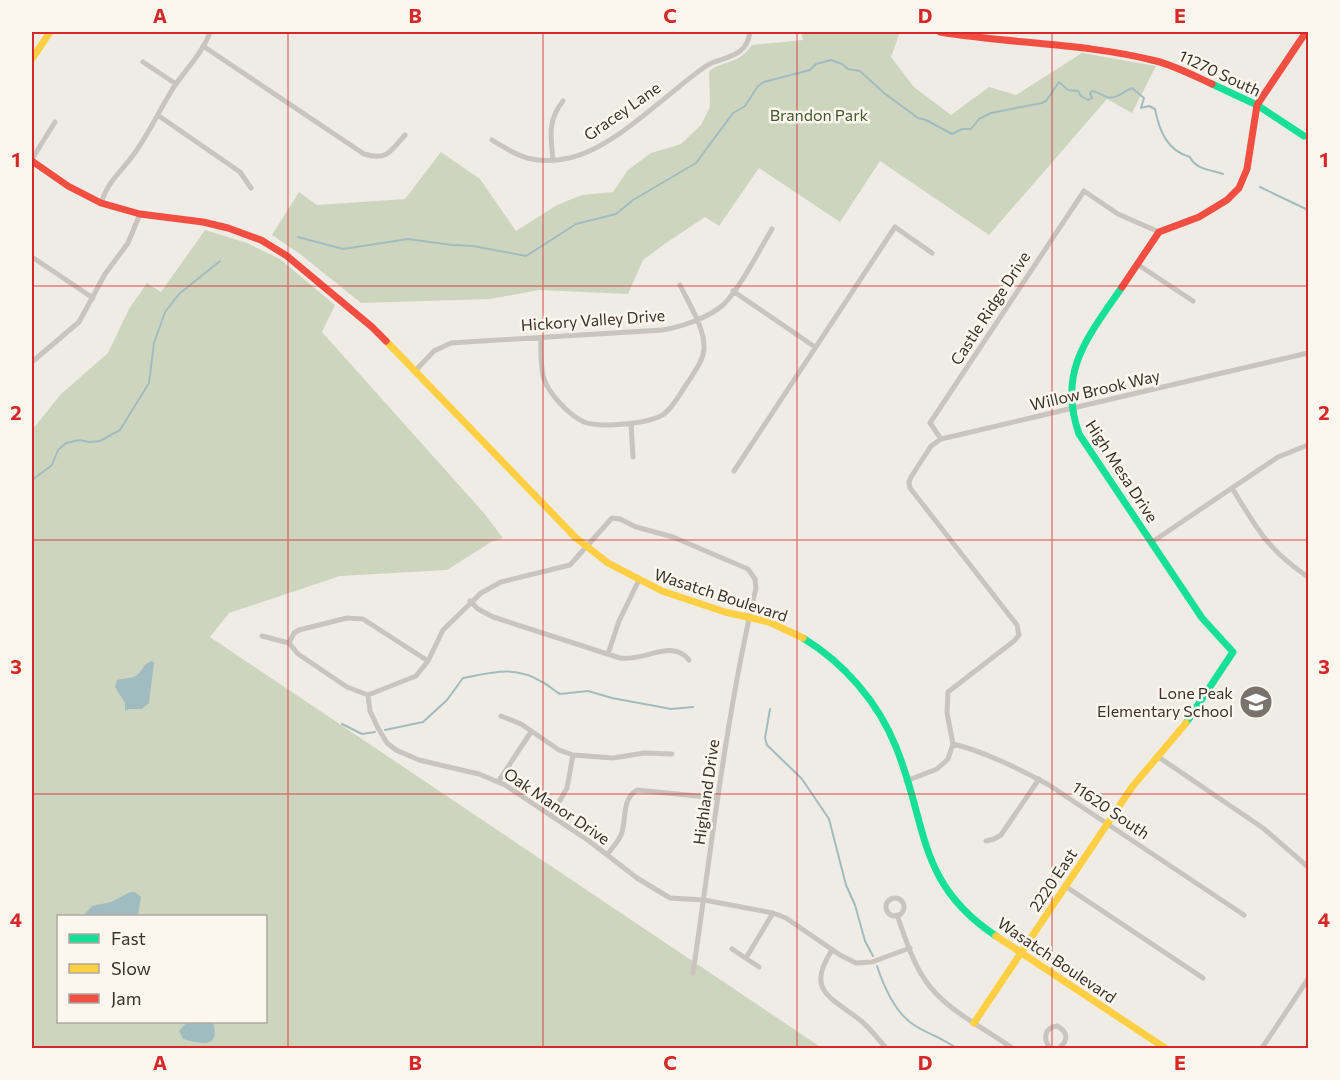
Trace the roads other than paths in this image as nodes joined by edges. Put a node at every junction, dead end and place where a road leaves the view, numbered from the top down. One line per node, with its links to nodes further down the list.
1 (50, 32): 7 (street)
2 (210, 32): 6 (street)
3 (750, 32): 18 (street, Gracey Lane)
4 (940, 32): 11 (street, 11270 South)
5 (1306, 32): 11 (street)
6 (202, 46): 9 (street); 14 (street)
7 (32, 59)
8 (143, 62): 9 (street)
9 (177, 84): 12 (street)
10 (563, 101): 18 (street)
11 (1257, 105): 15 (street, 11270 South); 23 (street)
12 (159, 116): 19 (street); 20 (street)
13 (56, 122): 17 (street)
14 (405, 135)
15 (1304, 136)
16 (492, 140): 18 (street, Gracey Lane)
17 (32, 160): 20 (street, Wasatch Boulevard)
18 (553, 161)
19 (251, 188)
20 (101, 203): 21 (street, Wasatch Boulevard)
21 (140, 214): 29 (street); 36 (street, Wasatch Boulevard)
22 (772, 230): 28 (street, Hickory Valley Drive)
23 (1159, 232): 26 (street, High Mesa Drive); 39 (street, Castle Ridge Drive)
24 (932, 253): 33 (street)
25 (32, 257): 29 (street)
26 (1137, 264): 30 (street); 37 (street, High Mesa Drive)
27 (680, 285): 31 (street)
28 (734, 291): 31 (street, Hickory Valley Drive); 33 (street)
29 (93, 298): 35 (street)
30 (1193, 301)
31 (696, 320): 32 (street, Hickory Valley Drive); 38 (street)
32 (541, 338): 36 (street, Hickory Valley Drive); 38 (street)
33 (815, 347): 42 (street)
34 (1308, 353): 37 (street, Willow Brook Way)
35 (32, 362)
36 (415, 371): 45 (street, Wasatch Boulevard)
37 (1071, 409): 39 (street, Willow Brook Way); 44 (street, High Mesa Drive)
38 (631, 423): 41 (street)
39 (941, 440): 58 (street)
40 (1308, 445): 43 (street)
41 (633, 457)
42 (734, 471)
43 (1232, 488): 44 (street); 46 (street)
44 (1152, 542): 61 (street, High Mesa Drive)
45 (586, 547): 47 (street, Wasatch Boulevard); 48 (street); 49 (street, Highland Drive)
46 (1307, 574)
47 (638, 582): 49 (street, Wasatch Boulevard); 52 (street)
48 (470, 601): 52 (street); 54 (street)
49 (750, 616): 63 (street, Wasatch Boulevard); 65 (street, Highland Drive)
50 (262, 636): 51 (street)
51 (289, 643): 54 (street); 55 (street)
52 (608, 654): 53 (street)
53 (689, 660)
54 (428, 661): 55 (street)
55 (368, 695): 64 (street, Oak Manor Drive)
56 (501, 716): 57 (street)
57 (531, 732): 60 (street); 64 (street)
58 (953, 744): 62 (street, 11620 South); 63 (street)
59 (672, 754): 60 (street)
60 (573, 755): 66 (street)
61 (1157, 756): 67 (street, High Mesa Drive); 70 (street)
62 (1038, 779): 67 (street, 11620 South); 68 (street)
63 (906, 781): 79 (street, Wasatch Boulevard)
64 (498, 782): 66 (street, Oak Manor Drive)
65 (717, 798): 69 (street); 72 (street, Highland Drive)
66 (551, 816): 69 (street, Oak Manor Drive)
67 (1107, 824): 71 (street, 2220 East); 75 (street, 11620 South)
68 (986, 841)
69 (607, 855): 72 (street, Oak Manor Drive)
70 (1308, 867)
71 (1065, 886): 79 (street, 2220 East); 83 (street)
72 (704, 900): 73 (street, Oak Manor Drive); 82 (street, Highland Drive)
73 (773, 913): 78 (street, Oak Manor Drive); 80 (street)
74 (897, 915): 76 (street)
75 (1244, 915)
76 (910, 948): 78 (street, Oak Manor Drive); 85 (street)
77 (732, 949): 80 (street)
78 (832, 950): 86 (street)
79 (1021, 952): 85 (street, 2220 East); 90 (street, Wasatch Boulevard)
80 (746, 958): 81 (street)
81 (759, 967)
82 (693, 973)
83 (1203, 978)
84 (1308, 979): 91 (street)
85 (974, 1023): 87 (street)
86 (886, 1048)
87 (1012, 1048)
88 (1050, 1048): 89 (street)
89 (1059, 1048)
90 (1165, 1048)
91 (1262, 1048)

